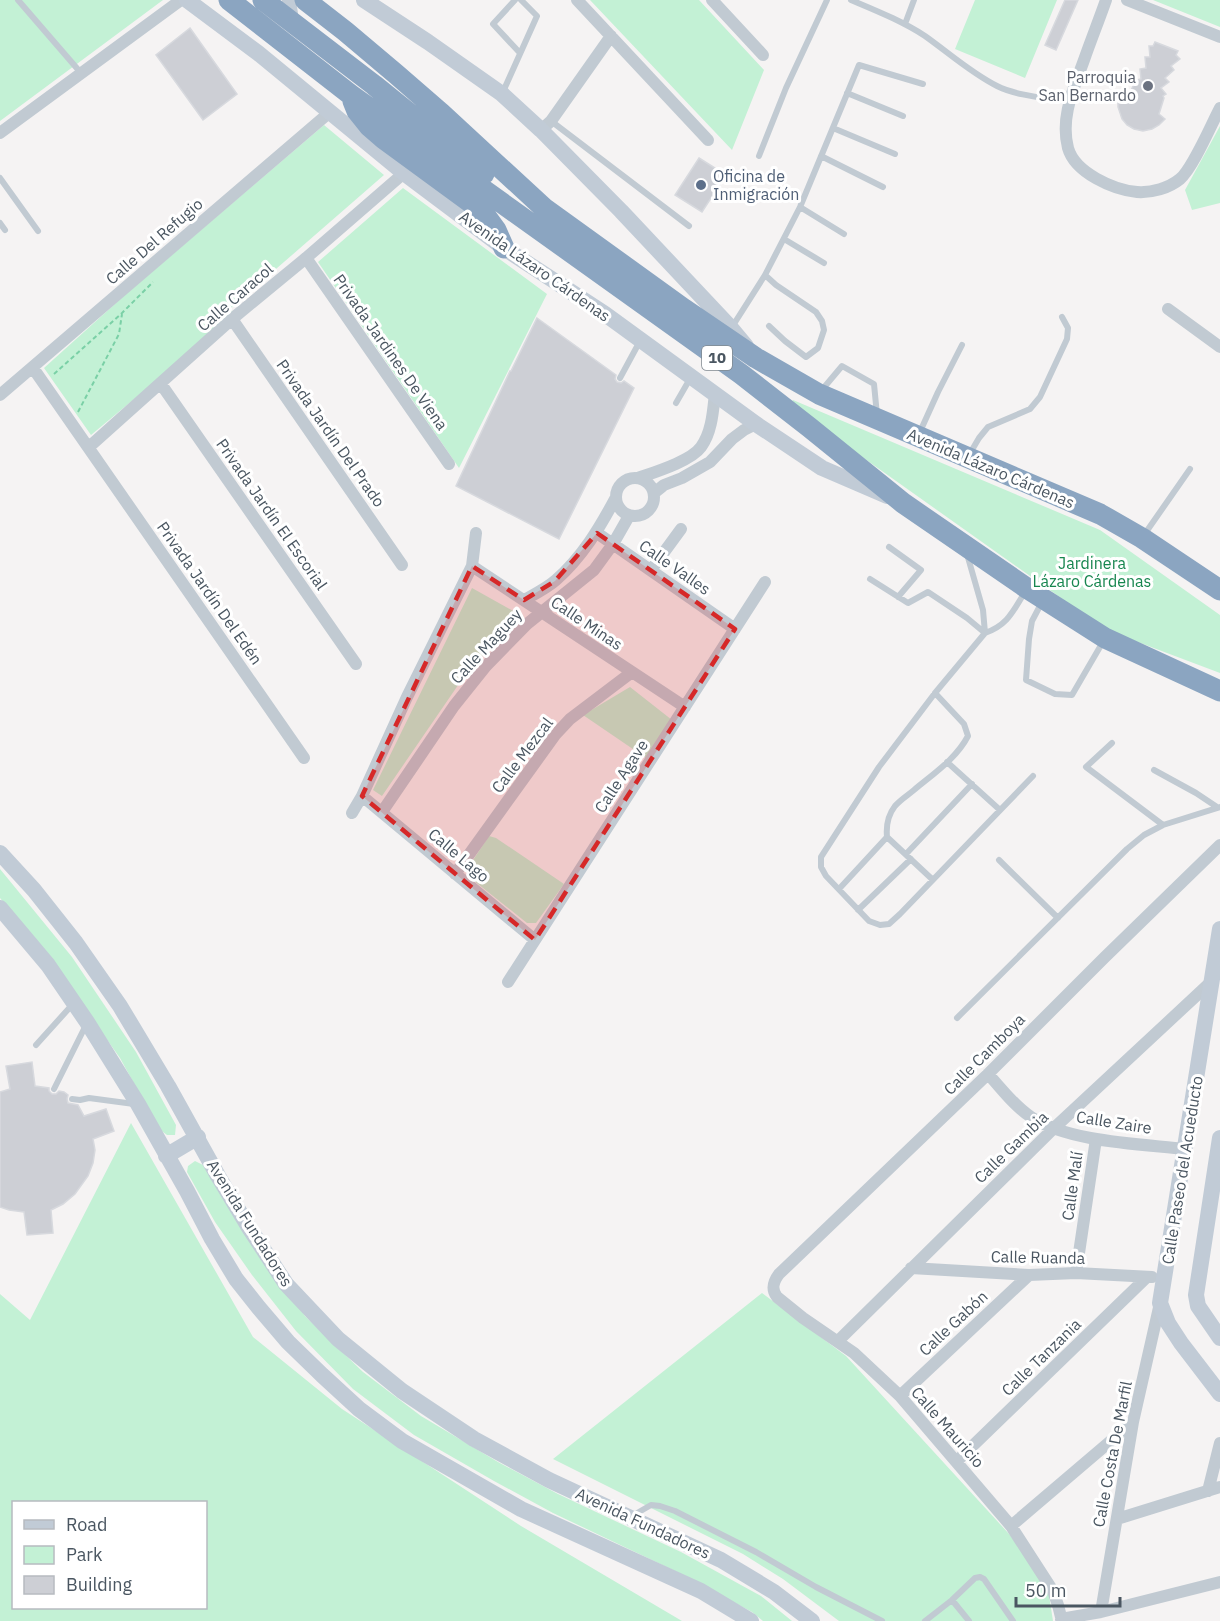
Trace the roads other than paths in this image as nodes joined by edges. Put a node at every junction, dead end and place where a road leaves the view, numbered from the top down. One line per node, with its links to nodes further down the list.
1 (18, 0): 23 (lane)
2 (181, 0): 23 (street)
3 (187, 0): 30 (main road, Avenida Lázaro Cárdenas)
4 (229, 0): 27 (highway, Avenida Lázaro Cárdenas / 10)
5 (263, 0): 17 (highway)
6 (305, 0): 62 (highway, Avenida Lázaro Cárdenas / 10)
7 (364, 0): 26 (main road, Avenida Lázaro Cárdenas)
8 (515, 0): 21 (lane)
9 (520, 0): 21 (lane)
10 (577, 0): 19 (street)
11 (712, 0): 22 (street)
12 (827, 0): 37 (lane)
13 (851, 0): 18 (lane)
14 (914, 0): 18 (lane)
15 (1106, 0): 28 (street)
16 (1127, 0): 20 (street)
17 (290, 10): 49 (highway)
18 (905, 24): 28 (lane)
19 (611, 36): 32 (street); 35 (street)
20 (1220, 37)
21 (520, 53): 26 (lane)
22 (764, 55)
23 (82, 73): 34 (street)
24 (923, 84): 25 (lane)
25 (847, 93): 31 (lane); 33 (lane)
26 (502, 94): 32 (main road, Avenida Lázaro Cárdenas)
27 (351, 95): 49 (highway, Avenida Lázaro Cárdenas / 10); 50 (highway)
28 (1069, 102): 29 (street)
29 (1220, 108)
30 (330, 112): 39 (main road, Avenida Lázaro Cárdenas); 63 (street, Calle Del Refugio)
31 (903, 116)
32 (546, 126): 44 (lane); 58 (main road, Avenida Lázaro Cárdenas)
33 (833, 128): 36 (lane); 38 (lane)
34 (0, 133)
35 (708, 140)
36 (895, 154)
37 (759, 156)
38 (821, 156): 41 (lane); 42 (lane)
39 (404, 173): 50 (main road, Avenida Lázaro Cárdenas); 51 (street, Calle Caracol)
40 (0, 178): 46 (lane)
41 (883, 187)
42 (800, 207): 47 (lane); 48 (lane)
43 (0, 223): 45 (lane)
44 (688, 226)
45 (4, 230)
46 (38, 231)
47 (844, 234)
48 (784, 239): 52 (lane); 53 (lane)
49 (556, 242): 83 (highway, Avenida Lázaro Cárdenas / 10)
50 (504, 248): 59 (main road, Avenida Lázaro Cárdenas)
51 (306, 258): 56 (street, Calle Caracol); 78 (street, Privada Jardines De Viena)
52 (824, 263)
53 (765, 275): 57 (lane); 58 (lane)
54 (1167, 309): 61 (street)
55 (1062, 317): 76 (lane)
56 (232, 319): 66 (street, Calle Caracol); 92 (street, Privada Jardín Del Prado)
57 (770, 326)
58 (731, 328): 62 (main road, Avenida Lázaro Cárdenas)
59 (641, 340): 64 (main road, Avenida Lázaro Cárdenas); 65 (lane)
60 (962, 345): 73 (lane)
61 (1220, 345)
62 (756, 358): 69 (highway, Avenida Lázaro Cárdenas / 10)
63 (33, 368): 67 (street, Calle Del Refugio); 74 (street, Privada Jardín Del Edén)
64 (691, 376): 68 (main road, Avenida Lázaro Cárdenas); 70 (lane)
65 (620, 378)
66 (161, 384): 74 (street, Calle Caracol); 105 (street, Privada Jardín El Escorial)
67 (2, 389)
68 (715, 393): 72 (main road, Avenida Lázaro Cárdenas); 75 (street)
69 (819, 394): 71 (highway, Avenida Lázaro Cárdenas / 10); 71 (lane)
70 (676, 402)
71 (877, 420): 73 (highway, Avenida Lázaro Cárdenas / 10)
72 (756, 424): 77 (street); 83 (main road, Avenida Lázaro Cárdenas)
73 (918, 437): 76 (highway, Avenida Lázaro Cárdenas / 10)
74 (89, 447): 111 (street, Privada Jardín Del Edén)
75 (699, 450): 77 (street); 80 (street)
76 (968, 459): 88 (highway, Avenida Lázaro Cárdenas / 10)
77 (710, 462): 81 (street)
78 (449, 464)
79 (1190, 469): 88 (lane)
80 (638, 478): 81 (street); 82 (street)
81 (654, 493): 84 (street)
82 (615, 499): 84 (street); 87 (street, Calle Maguey)
83 (903, 503): 90 (highway, Avenida Lázaro Cárdenas / 10)
84 (629, 516): 89 (street, Calle Maguey)
85 (681, 529): 94 (street)
86 (476, 533): 93 (street)
87 (597, 533): 89 (street, Calle Valles); 100 (street, Calle Maguey)
88 (1142, 538): 97 (highway, Avenida Lázaro Cárdenas / 10)
89 (613, 544): 94 (street, Calle Valles); 101 (street, Calle Maguey)
90 (965, 546): 98 (highway, Avenida Lázaro Cárdenas / 10); 103 (lane)
91 (889, 547): 99 (lane)
92 (402, 565)
93 (472, 566): 100 (street, Calle Minas); 116 (street)
94 (651, 570): 102 (street, Calle Valles)
95 (870, 579): 99 (lane)
96 (765, 582): 102 (street, Calle Agave)
97 (1220, 590)
98 (1036, 594): 103 (lane); 104 (highway, Avenida Lázaro Cárdenas / 10); 104 (lane)
99 (898, 597): 103 (lane)
100 (524, 600): 101 (street, Calle Minas)
101 (542, 612): 106 (street, Calle Minas); 119 (street, Calle Maguey)
102 (735, 629): 109 (street, Calle Agave)
103 (984, 633): 108 (lane)
104 (1105, 638): 107 (highway, Avenida Lázaro Cárdenas / 10)
105 (356, 664)
106 (632, 672): 109 (street, Calle Minas); 127 (street, Calle Mezcal)
107 (1220, 691)
108 (935, 693): 112 (lane); 129 (lane)
109 (685, 707): 134 (street, Calle Agave)
110 (1112, 743): 121 (lane)
111 (304, 758)
112 (948, 762): 115 (lane); 122 (lane)
113 (1154, 771): 117 (lane)
114 (1033, 776): 118 (lane)
115 (972, 784): 118 (lane); 125 (lane)
116 (362, 796): 119 (street, Calle Lago); 120 (street)
117 (1218, 807): 121 (lane)
118 (1000, 810): 128 (lane)
119 (382, 812): 127 (street, Calle Lago)
120 (352, 813)
121 (1163, 825): 132 (lane)
122 (887, 837): 125 (lane); 129 (lane)
123 (1220, 845): 141 (street, Calle Camboya)
124 (0, 853): 146 (main road, Avenida Fundadores)
125 (909, 856): 128 (lane); 131 (lane)
126 (999, 860): 132 (lane)
127 (455, 874): 134 (street, Calle Lago)
128 (933, 880): 131 (lane)
129 (839, 889): 131 (lane)
130 (0, 908): 137 (main road)
131 (858, 910)
132 (1058, 918): 138 (lane)
133 (1220, 929): 136 (main road, Calle Paseo del Acueducto)
134 (535, 940): 135 (street, Calle Agave)
135 (508, 982)
136 (1211, 982): 145 (street, Calle Gambia); 149 (main road, Calle Paseo del Acueducto)
137 (74, 1002): 139 (main road); 140 (lane)
138 (957, 1018)
139 (87, 1022): 142 (lane); 144 (main road)
140 (36, 1045)
141 (988, 1074): 145 (street, Calle Zaire); 156 (street, Calle Camboya)
142 (54, 1089)
143 (72, 1099): 144 (lane)
144 (138, 1104): 150 (main road)
145 (1053, 1129): 148 (street, Calle Zaire); 151 (street, Calle Gambia)
146 (198, 1137): 150 (main road); 166 (main road, Avenida Fundadores)
147 (1220, 1138): 158 (main road, Calle Paseo del Acueducto)
148 (1096, 1139): 149 (street, Calle Zaire); 152 (street, Calle Malí)
149 (1185, 1149): 155 (main road, Calle Paseo del Acueducto)
150 (166, 1156): 173 (main road)
151 (911, 1268): 153 (street, Calle Ruanda); 159 (street, Calle Gambia)
152 (1076, 1273): 153 (street, Calle Ruanda); 154 (street, Calle Ruanda)
153 (1029, 1275): 161 (street, Calle Gabón)
154 (1147, 1277): 155 (street, Calle Ruanda); 164 (street, Calle Tanzania)
155 (1165, 1278): 157 (main road, Calle Paseo del Acueducto)
156 (773, 1286): 159 (street, Calle Mauricio)
157 (1160, 1303): 160 (main road); 162 (street, Calle Costa De Marfil)
158 (1220, 1338)
159 (838, 1341): 161 (street, Calle Mauricio)
160 (1220, 1394)
161 (900, 1396): 164 (street, Calle Mauricio)
162 (1133, 1422): 167 (street, Calle Costa De Marfil); 168 (street)
163 (1220, 1443): 165 (street)
164 (957, 1461): 168 (street, Calle Mauricio)
165 (1214, 1489): 167 (street)
166 (629, 1517): 174 (main road, Avenida Fundadores); 175 (lane)
167 (1117, 1519): 171 (street, Calle Costa De Marfil)
168 (1011, 1526): 172 (street, Calle Mauricio)
169 (1220, 1582): 171 (street)
170 (952, 1600): 176 (lane); 177 (lane); 178 (lane)
171 (1101, 1612): 172 (street)
172 (1062, 1620)
173 (751, 1621)
174 (812, 1621)
175 (882, 1621)
176 (925, 1621)
177 (969, 1621)
178 (1013, 1621)

